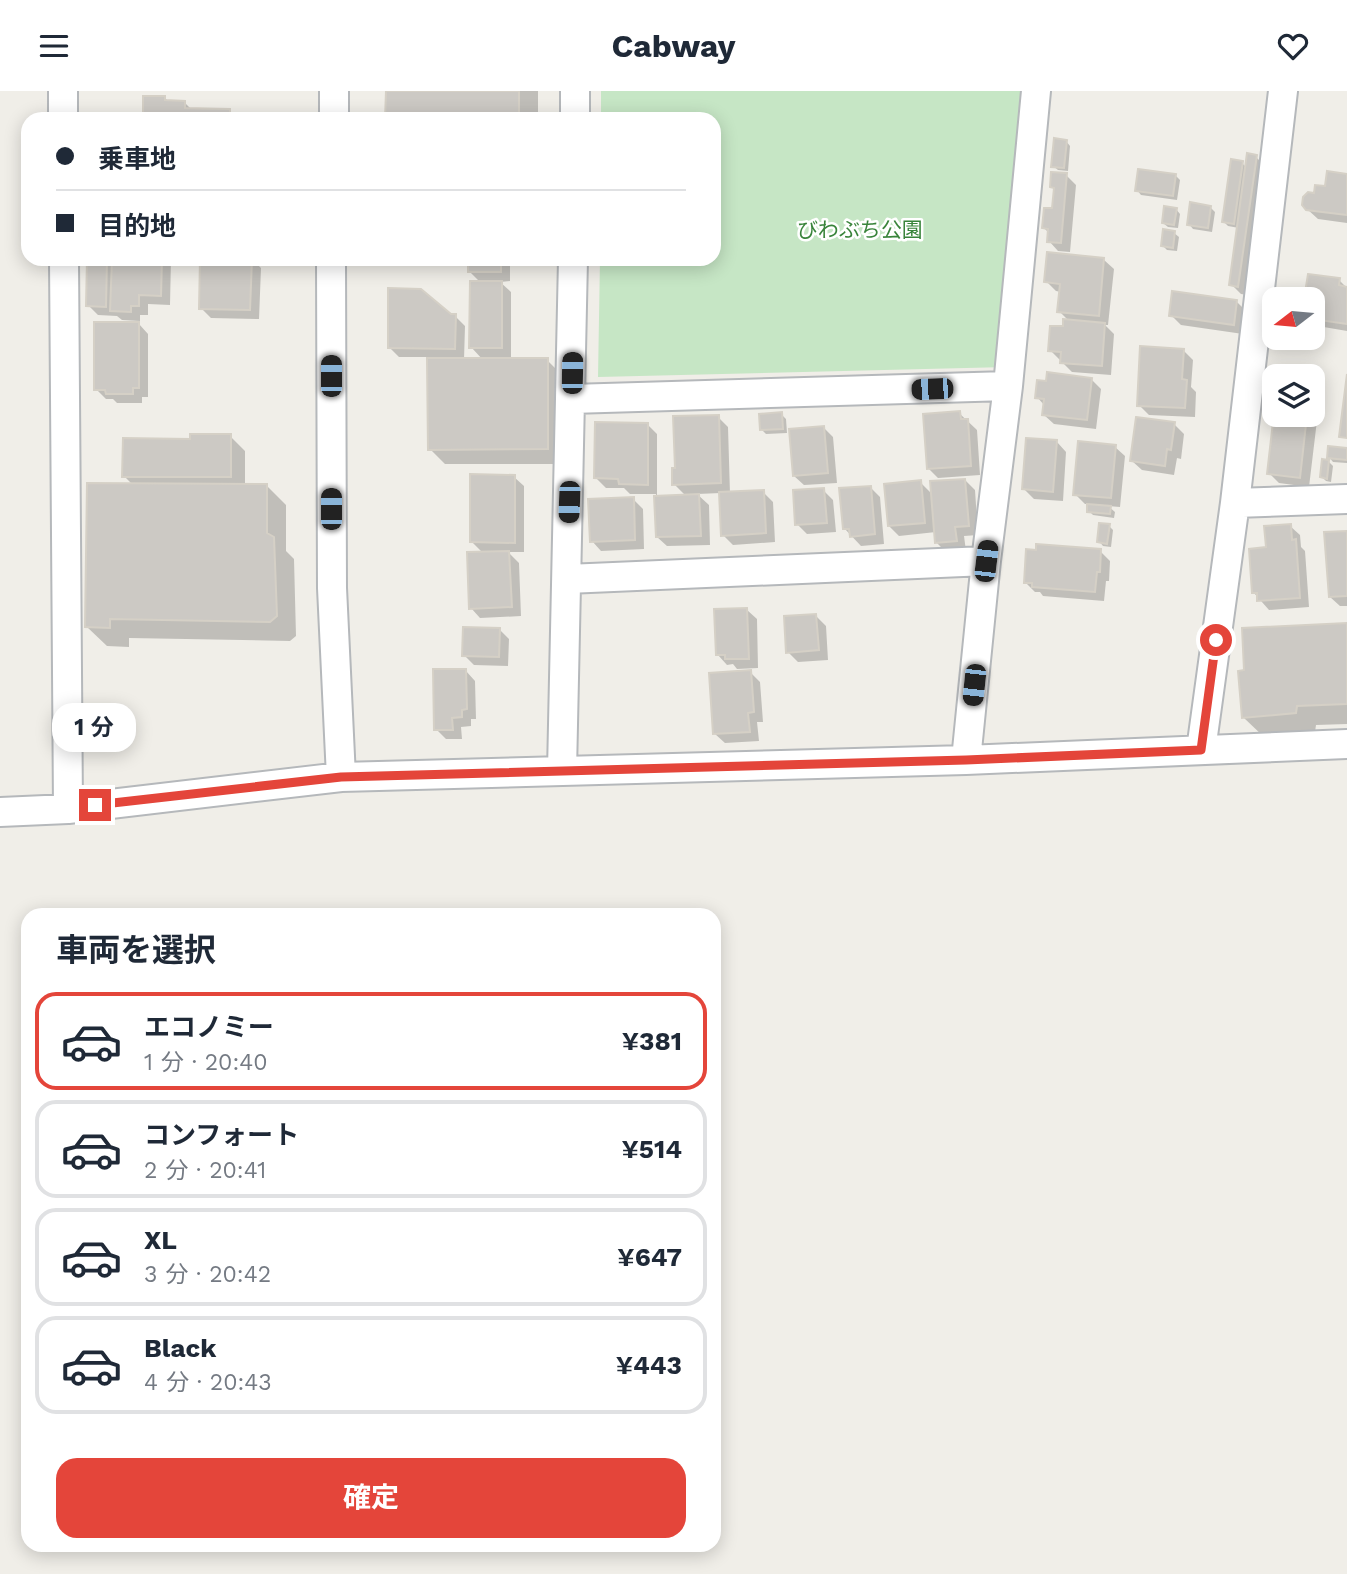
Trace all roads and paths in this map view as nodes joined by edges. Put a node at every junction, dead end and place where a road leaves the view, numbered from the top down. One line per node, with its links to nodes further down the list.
1 (63, 91): 6 (street)
2 (334, 91): 7 (street)
3 (575, 91): 8 (street)
4 (1037, 91): 12 (street)
5 (1283, 91): 15 (street)
6 (63, 112)
7 (334, 112)
8 (575, 112)
9 (64, 266): 23 (street)
10 (331, 266): 22 (street)
11 (573, 266): 13 (street)
12 (1008, 386): 13 (street); 16 (street)
13 (571, 399): 17 (street)
14 (1347, 499): 15 (street)
15 (1235, 503): 19 (street)
16 (986, 561): 17 (street); 20 (street)
17 (567, 579): 21 (street)
18 (1347, 744): 19 (street)
19 (1201, 750): 20 (street)
20 (966, 760): 21 (street)
21 (562, 771): 22 (street)
22 (341, 777): 23 (street)
23 (68, 809): 24 (street)
24 (0, 812)

